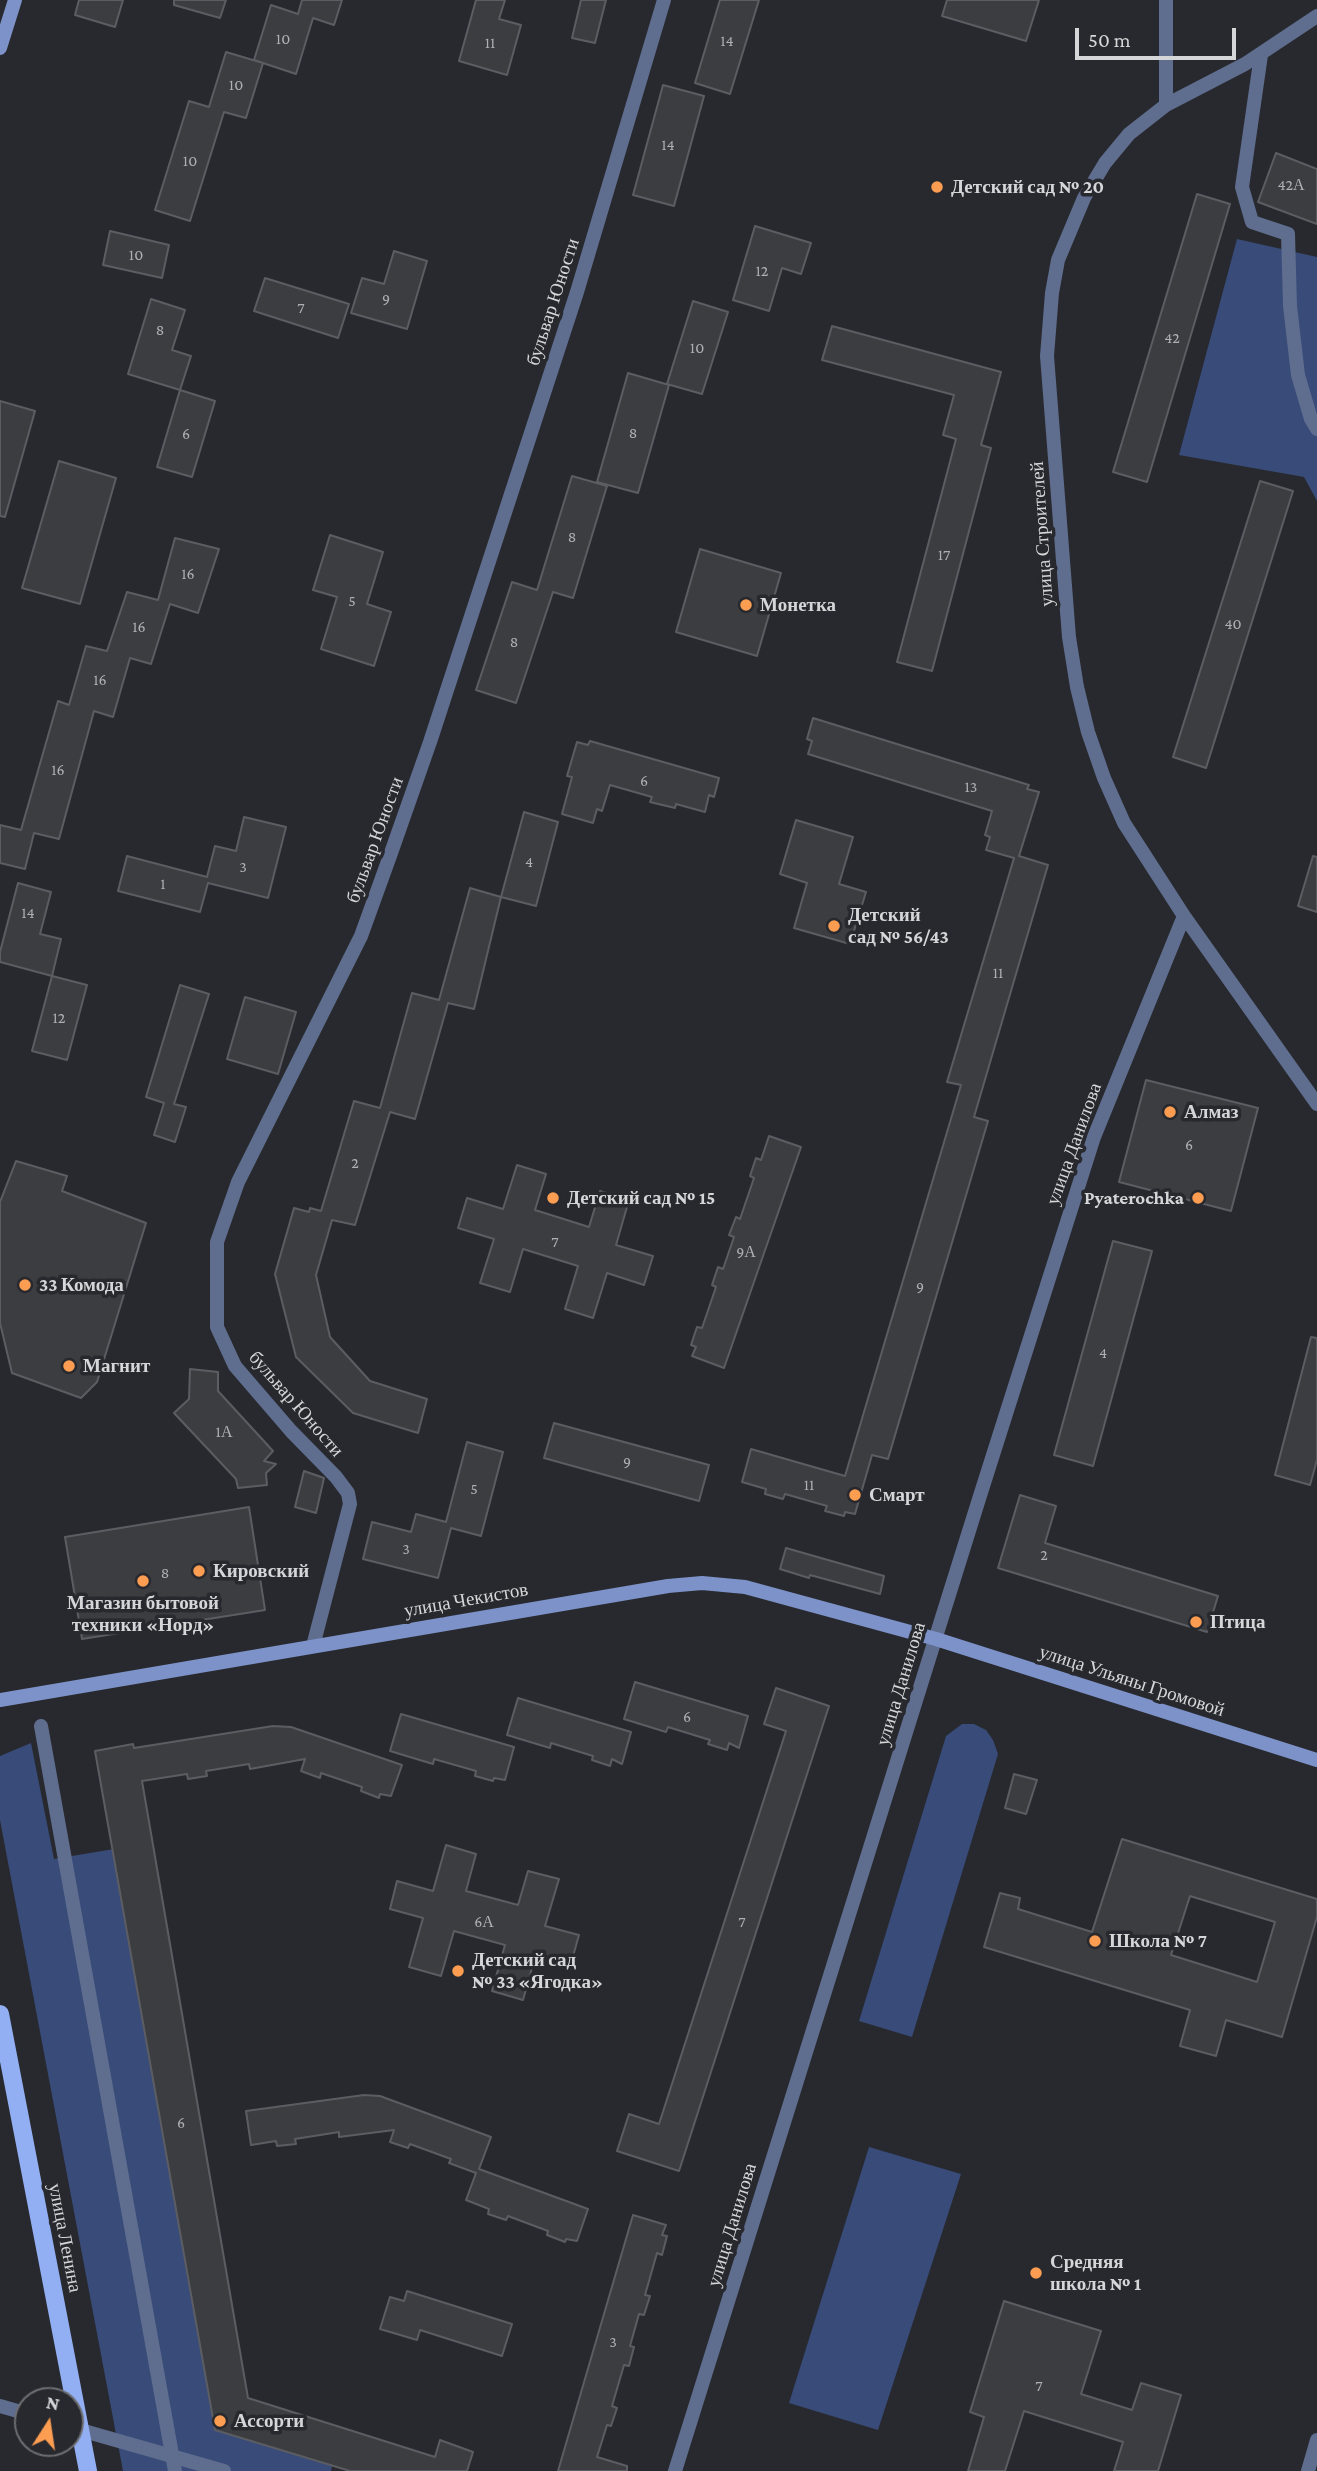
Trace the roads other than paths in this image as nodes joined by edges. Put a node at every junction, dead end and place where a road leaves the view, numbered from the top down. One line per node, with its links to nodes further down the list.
1 (15, 0): 5 (street)
2 (664, 0): 12 (street, бульвар Юности)
3 (1166, 0): 7 (street)
4 (1317, 16): 6 (street, улица Строителей)
5 (0, 48)
6 (1261, 55): 7 (street, улица Строителей); 8 (street)
7 (1166, 105): 9 (street, улица Строителей)
8 (1317, 429)
9 (1184, 916): 10 (street, улица Строителей); 11 (street, улица Данилова)
10 (1317, 1104)
11 (936, 1639): 12 (street, улица Чекистов); 15 (street, улица Ульяны Громовой); 23 (street, улица Данилова)
12 (313, 1646): 13 (street, улица Чекистов)
13 (0, 1700)
14 (41, 1726): 20 (street)
15 (1317, 1760)
16 (0, 2014): 17 (main road, улица Ленина)
17 (67, 2387)
18 (84, 2432): 20 (street)
19 (1317, 2440): 24 (street)
20 (172, 2456): 21 (street); 22 (street)
21 (174, 2471)
22 (224, 2471)
23 (675, 2471)
24 (1308, 2471)

